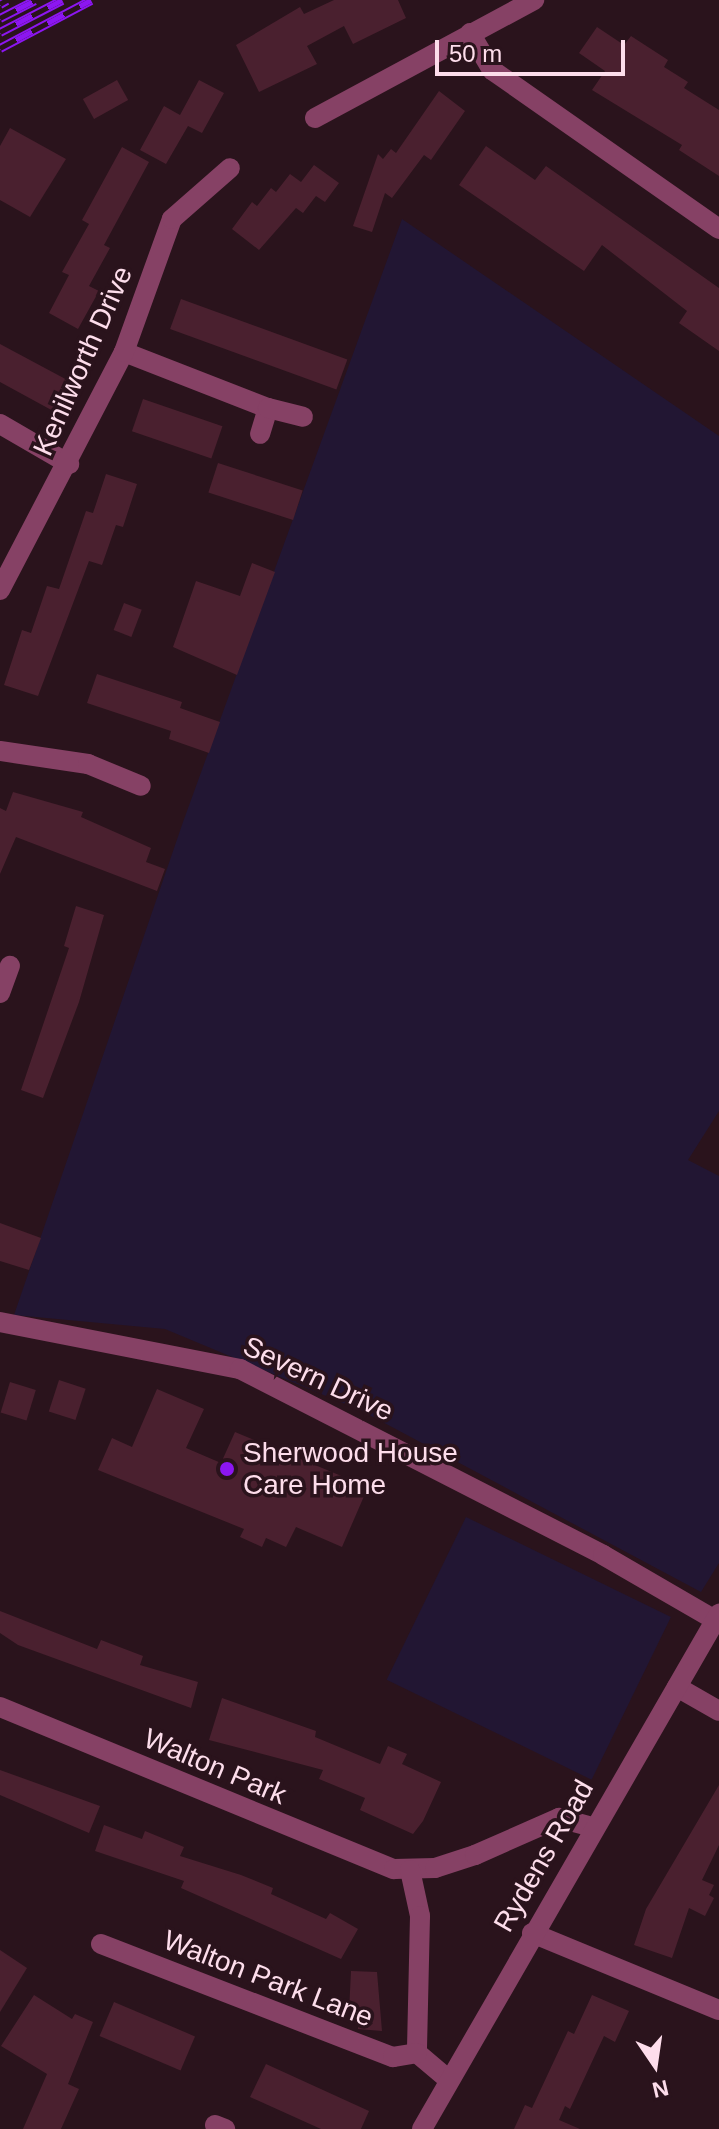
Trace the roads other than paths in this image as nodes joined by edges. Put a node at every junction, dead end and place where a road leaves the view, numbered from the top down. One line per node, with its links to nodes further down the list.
1 (534, 0): 2 (street)
2 (470, 33): 3 (street); 5 (street)
3 (315, 118)
4 (230, 168): 6 (street, Kenilworth Drive)
5 (719, 229)
6 (124, 352): 7 (street); 11 (street, Kenilworth Drive)
7 (268, 408): 8 (street); 10 (street)
8 (303, 417)
9 (0, 424): 11 (street)
10 (260, 434)
11 (69, 464): 12 (street, Kenilworth Drive)
12 (0, 590)
13 (0, 751): 14 (street)
14 (141, 786)
15 (10, 966): 16 (street)
16 (0, 993)
17 (0, 1322): 18 (street, Severn Drive)
18 (717, 1617): 19 (street, Rydens Road)
19 (677, 1687): 21 (street); 22 (street, Rydens Road)
20 (0, 1707): 23 (street, Walton Park)
21 (719, 1711)
22 (592, 1827): 23 (street, Walton Park); 24 (street, Rydens Road)
23 (410, 1870): 27 (street)
24 (532, 1933): 26 (street); 28 (street, Rydens Road)
25 (101, 1944): 27 (street, Walton Park Lane)
26 (719, 2010)
27 (417, 2053): 28 (street)
28 (449, 2080): 29 (street, Rydens Road)
29 (422, 2129)

